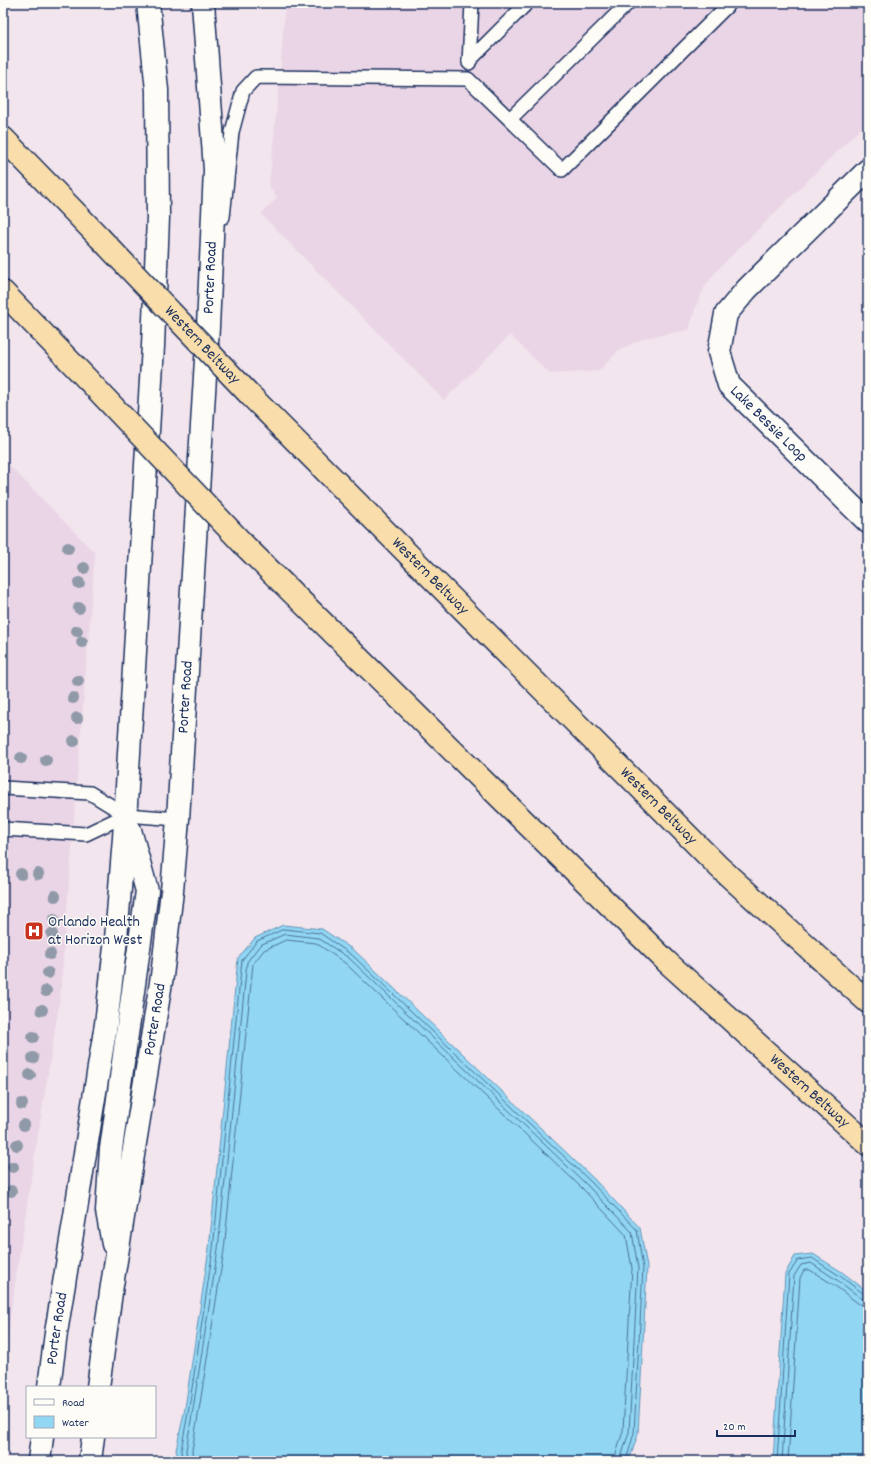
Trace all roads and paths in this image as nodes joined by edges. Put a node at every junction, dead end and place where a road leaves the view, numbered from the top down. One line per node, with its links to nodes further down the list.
1 (148, 3): 16 (street, Porter Road)
2 (203, 3): 13 (street, Porter Road)
3 (472, 3): 7 (lane)
4 (527, 3): 7 (lane)
5 (628, 3): 9 (lane)
6 (730, 3): 9 (lane)
7 (469, 61): 8 (lane)
8 (468, 79): 9 (lane); 13 (lane)
9 (510, 119)
10 (3, 138): 19 (highway, Western Beltway, bridge)
11 (868, 170): 14 (street, Lake Bessie Loop)
12 (3, 292): 20 (highway, Western Beltway, bridge)
13 (208, 327): 17 (street, Porter Road)
14 (868, 522)
15 (3, 788): 16 (lane)
16 (126, 815): 17 (lane); 18 (lane); 21 (street); 22 (street, Porter Road)
17 (178, 819): 21 (street, Porter Road)
18 (3, 829)
19 (868, 1002)
20 (868, 1144)
21 (116, 1262): 23 (street, Porter Road)
22 (49, 1386)
23 (98, 1386)
24 (42, 1438): 26 (street)
25 (93, 1438): 27 (street)
26 (39, 1461)
27 (90, 1461)

